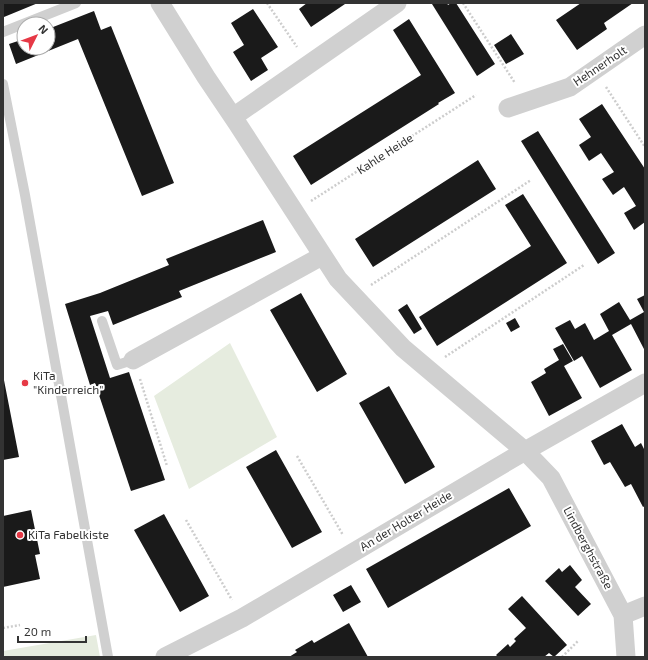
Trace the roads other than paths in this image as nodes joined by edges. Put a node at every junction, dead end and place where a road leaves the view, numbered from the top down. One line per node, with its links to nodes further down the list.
1 (76, 3): 4 (lane)
2 (160, 3): 8 (street)
3 (397, 3): 8 (street)
4 (3, 32)
5 (645, 35): 7 (street, Hehnerholt)
6 (3, 84): 16 (lane)
7 (508, 108)
8 (233, 117): 9 (street)
9 (322, 256): 11 (street); 13 (street)
10 (102, 321): 11 (lane)
11 (133, 360)
12 (645, 383): 13 (street, An der Holter Heide)
13 (525, 451): 15 (street, Lindberghstraße); 17 (street, An der Holter Heide)
14 (645, 606): 15 (street)
15 (623, 615): 18 (street, Lindberghstraße)
16 (108, 657)
17 (165, 657)
18 (626, 657)

